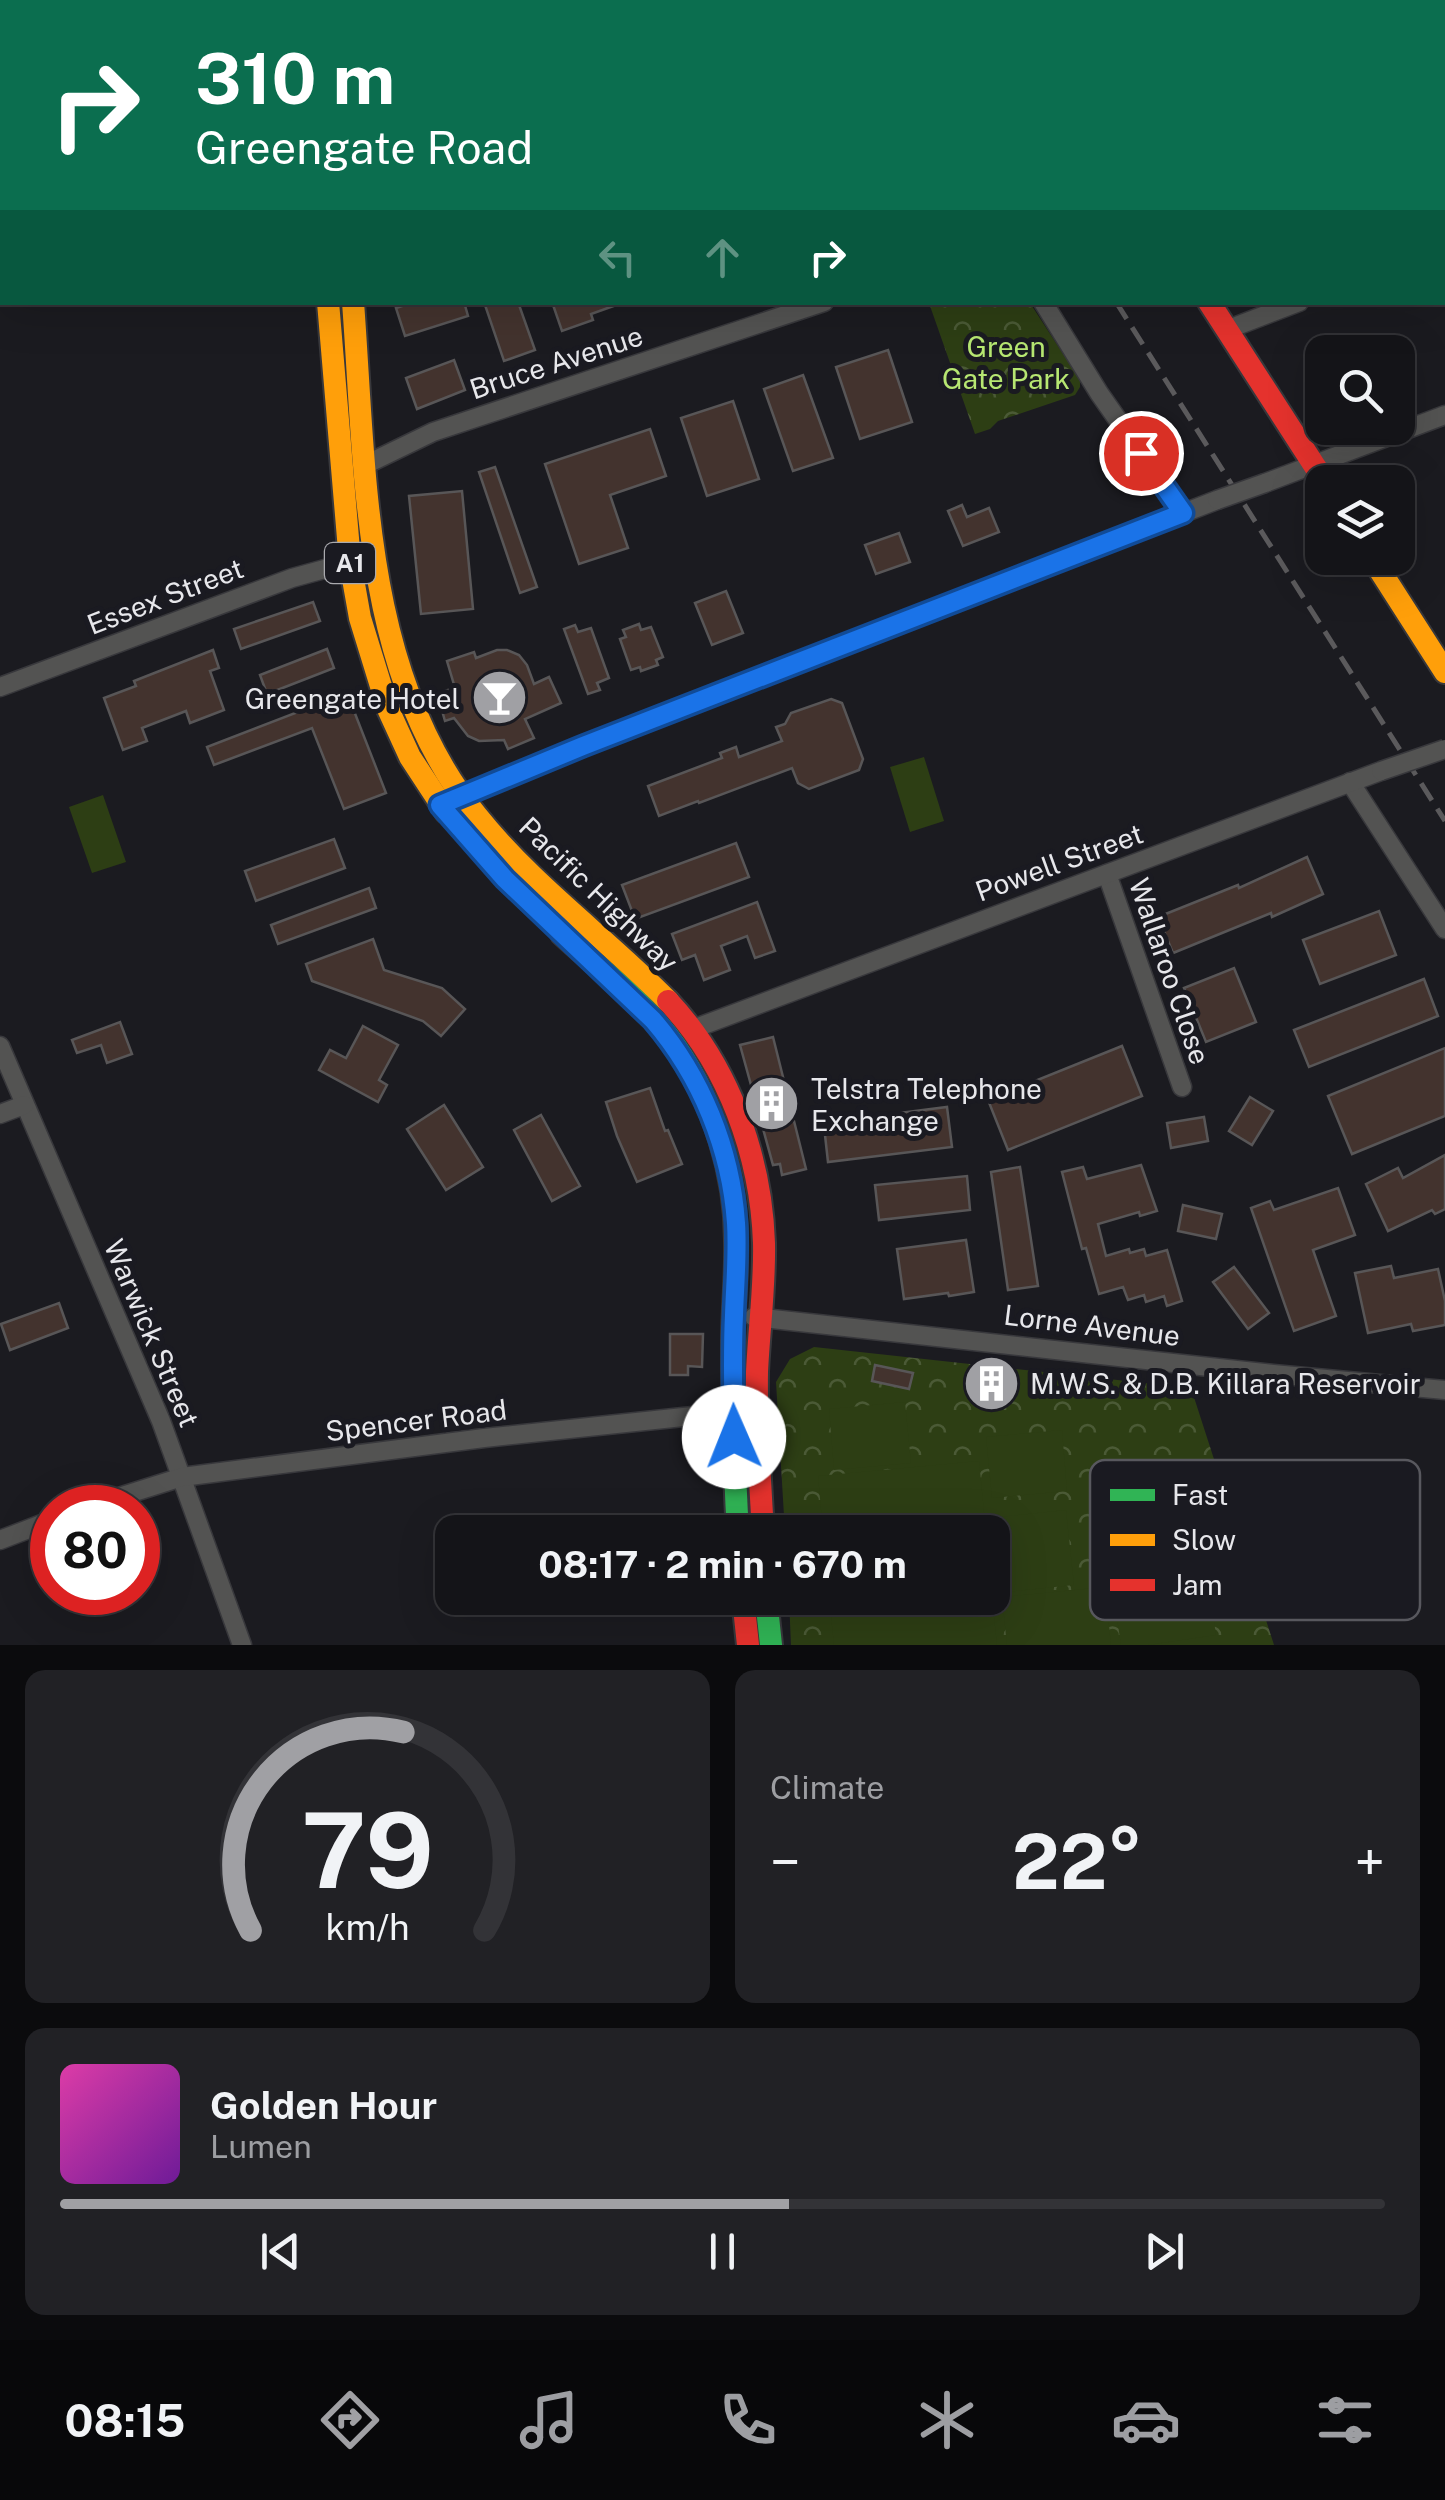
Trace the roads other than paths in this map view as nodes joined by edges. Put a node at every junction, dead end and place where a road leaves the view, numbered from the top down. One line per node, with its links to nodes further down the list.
1 (328, 305): 14 (main road, Pacific Highway / A1)
2 (353, 305): 9 (main road, Pacific Highway / A1)
3 (815, 305): 9 (street, Bruce Avenue)
4 (1045, 305): 13 (street)
5 (1211, 305): 7 (main road)
6 (1291, 305): 7 (street)
7 (1226, 330): 10 (main road)
8 (1445, 415): 11 (street)
9 (366, 465): 20 (main road, Pacific Highway / A1)
10 (1313, 465)
11 (1338, 465)
12 (1305, 476): 13 (street, bridge)
13 (1183, 513): 20 (street)
14 (350, 562): 17 (street, Essex Street); 20 (main road, Pacific Highway / A1)
15 (1383, 575): 16 (main road)
16 (1445, 672)
17 (0, 687)
18 (1445, 749): 19 (street, Powell Street, bridge)
19 (1350, 782): 21 (street, Powell Street); 22 (street)
20 (450, 801): 23 (main road, Pacific Highway / A1); 28 (main road, Pacific Highway / A1)
21 (1107, 874): 23 (street, Powell Street); 25 (street, Wallaroo Close)
22 (1445, 930)
23 (693, 1029): 29 (main road, Pacific Highway / A1)
24 (0, 1046): 26 (street, Warwick Street)
25 (1182, 1087)
26 (24, 1105): 27 (street); 33 (street, Warwick Street)
27 (0, 1114)
28 (734, 1316): 29 (street, Lorne Avenue); 32 (main road, Pacific Highway / A1)
29 (760, 1317): 30 (street, Lorne Avenue); 31 (main road, Pacific Highway / A1)
30 (1445, 1390)
31 (758, 1410): 32 (street, Spencer Road); 36 (main road, Pacific Highway / A1)
32 (734, 1412): 33 (street, Spencer Road); 35 (main road, Pacific Highway / A1)
33 (182, 1477): 34 (street, Spencer Road); 41 (street, Warwick Street)
34 (157, 1485)
35 (737, 1515)
36 (762, 1515)
37 (30, 1528): 38 (street)
38 (0, 1540)
39 (745, 1615): 42 (main road)
40 (768, 1615): 43 (main road)
41 (242, 1645)
42 (748, 1645)
43 (772, 1645)

